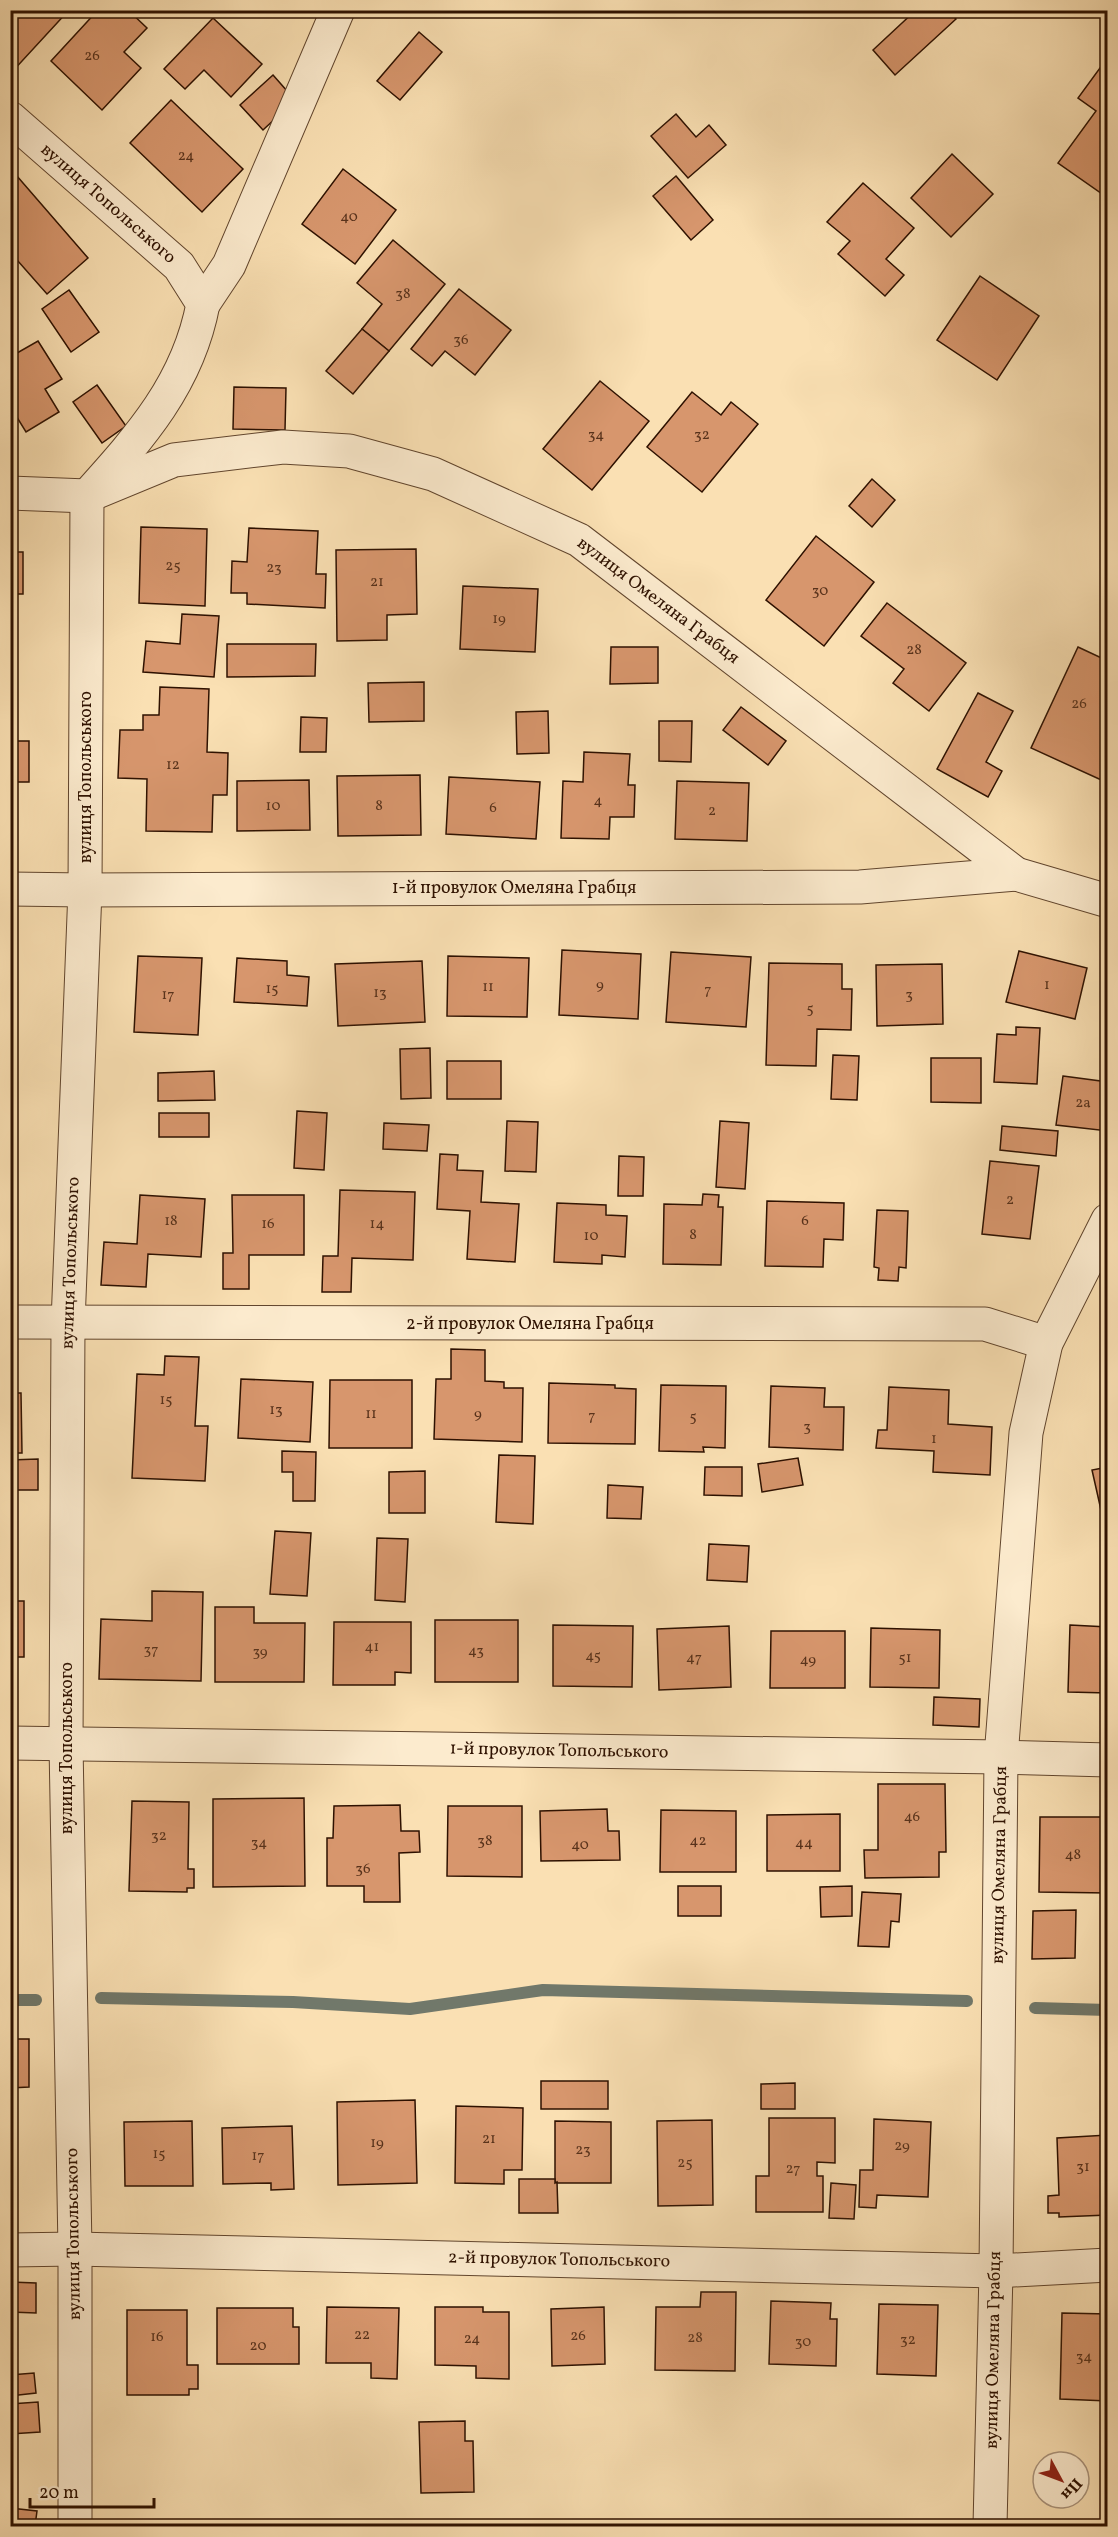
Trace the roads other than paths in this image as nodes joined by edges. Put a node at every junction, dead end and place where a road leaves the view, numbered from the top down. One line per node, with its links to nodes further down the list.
1 (338, 10): 3 (street)
2 (10, 118): 3 (street, вулиця Топольського)
3 (203, 304): 5 (street)
4 (10, 493): 5 (street)
5 (87, 496): 6 (street, вулиця Омеляна Грабця); 8 (street, вулиця Топольського)
6 (1016, 874): 8 (street, 1-й провулок Омеляна Грабця); 9 (street, вулиця Омеляна Грабця)
7 (10, 889): 8 (street, 1-й провулок Омеляна Грабця)
8 (85, 890): 12 (street, вулиця Топольського)
9 (1107, 901)
10 (1107, 1220): 13 (street, вулиця Омеляна Грабця)
11 (10, 1322): 12 (street, 2-й провулок Омеляна Грабця)
12 (68, 1323): 13 (street, 2-й провулок Омеляна Грабця); 15 (street, вулиця Топольського)
13 (1046, 1343): 16 (street, вулиця Омеляна Грабця)
14 (10, 1743): 15 (street, 1-й провулок Топольського)
15 (66, 1744): 16 (street, 1-й провулок Топольського); 18 (street, вулиця Топольського)
16 (1001, 1757): 17 (street, 1-й провулок Топольського); 21 (street, вулиця Омеляна Грабця)
17 (1107, 1760)
18 (75, 2249): 19 (street, 2-й провулок Топольського); 21 (street, 2-й провулок Топольського); 22 (street, вулиця Топольського)
19 (10, 2250)
20 (1107, 2265): 21 (street, 2-й провулок Топольського)
21 (996, 2271): 23 (street, вулиця Омеляна Грабця)
22 (75, 2526)
23 (990, 2526)

